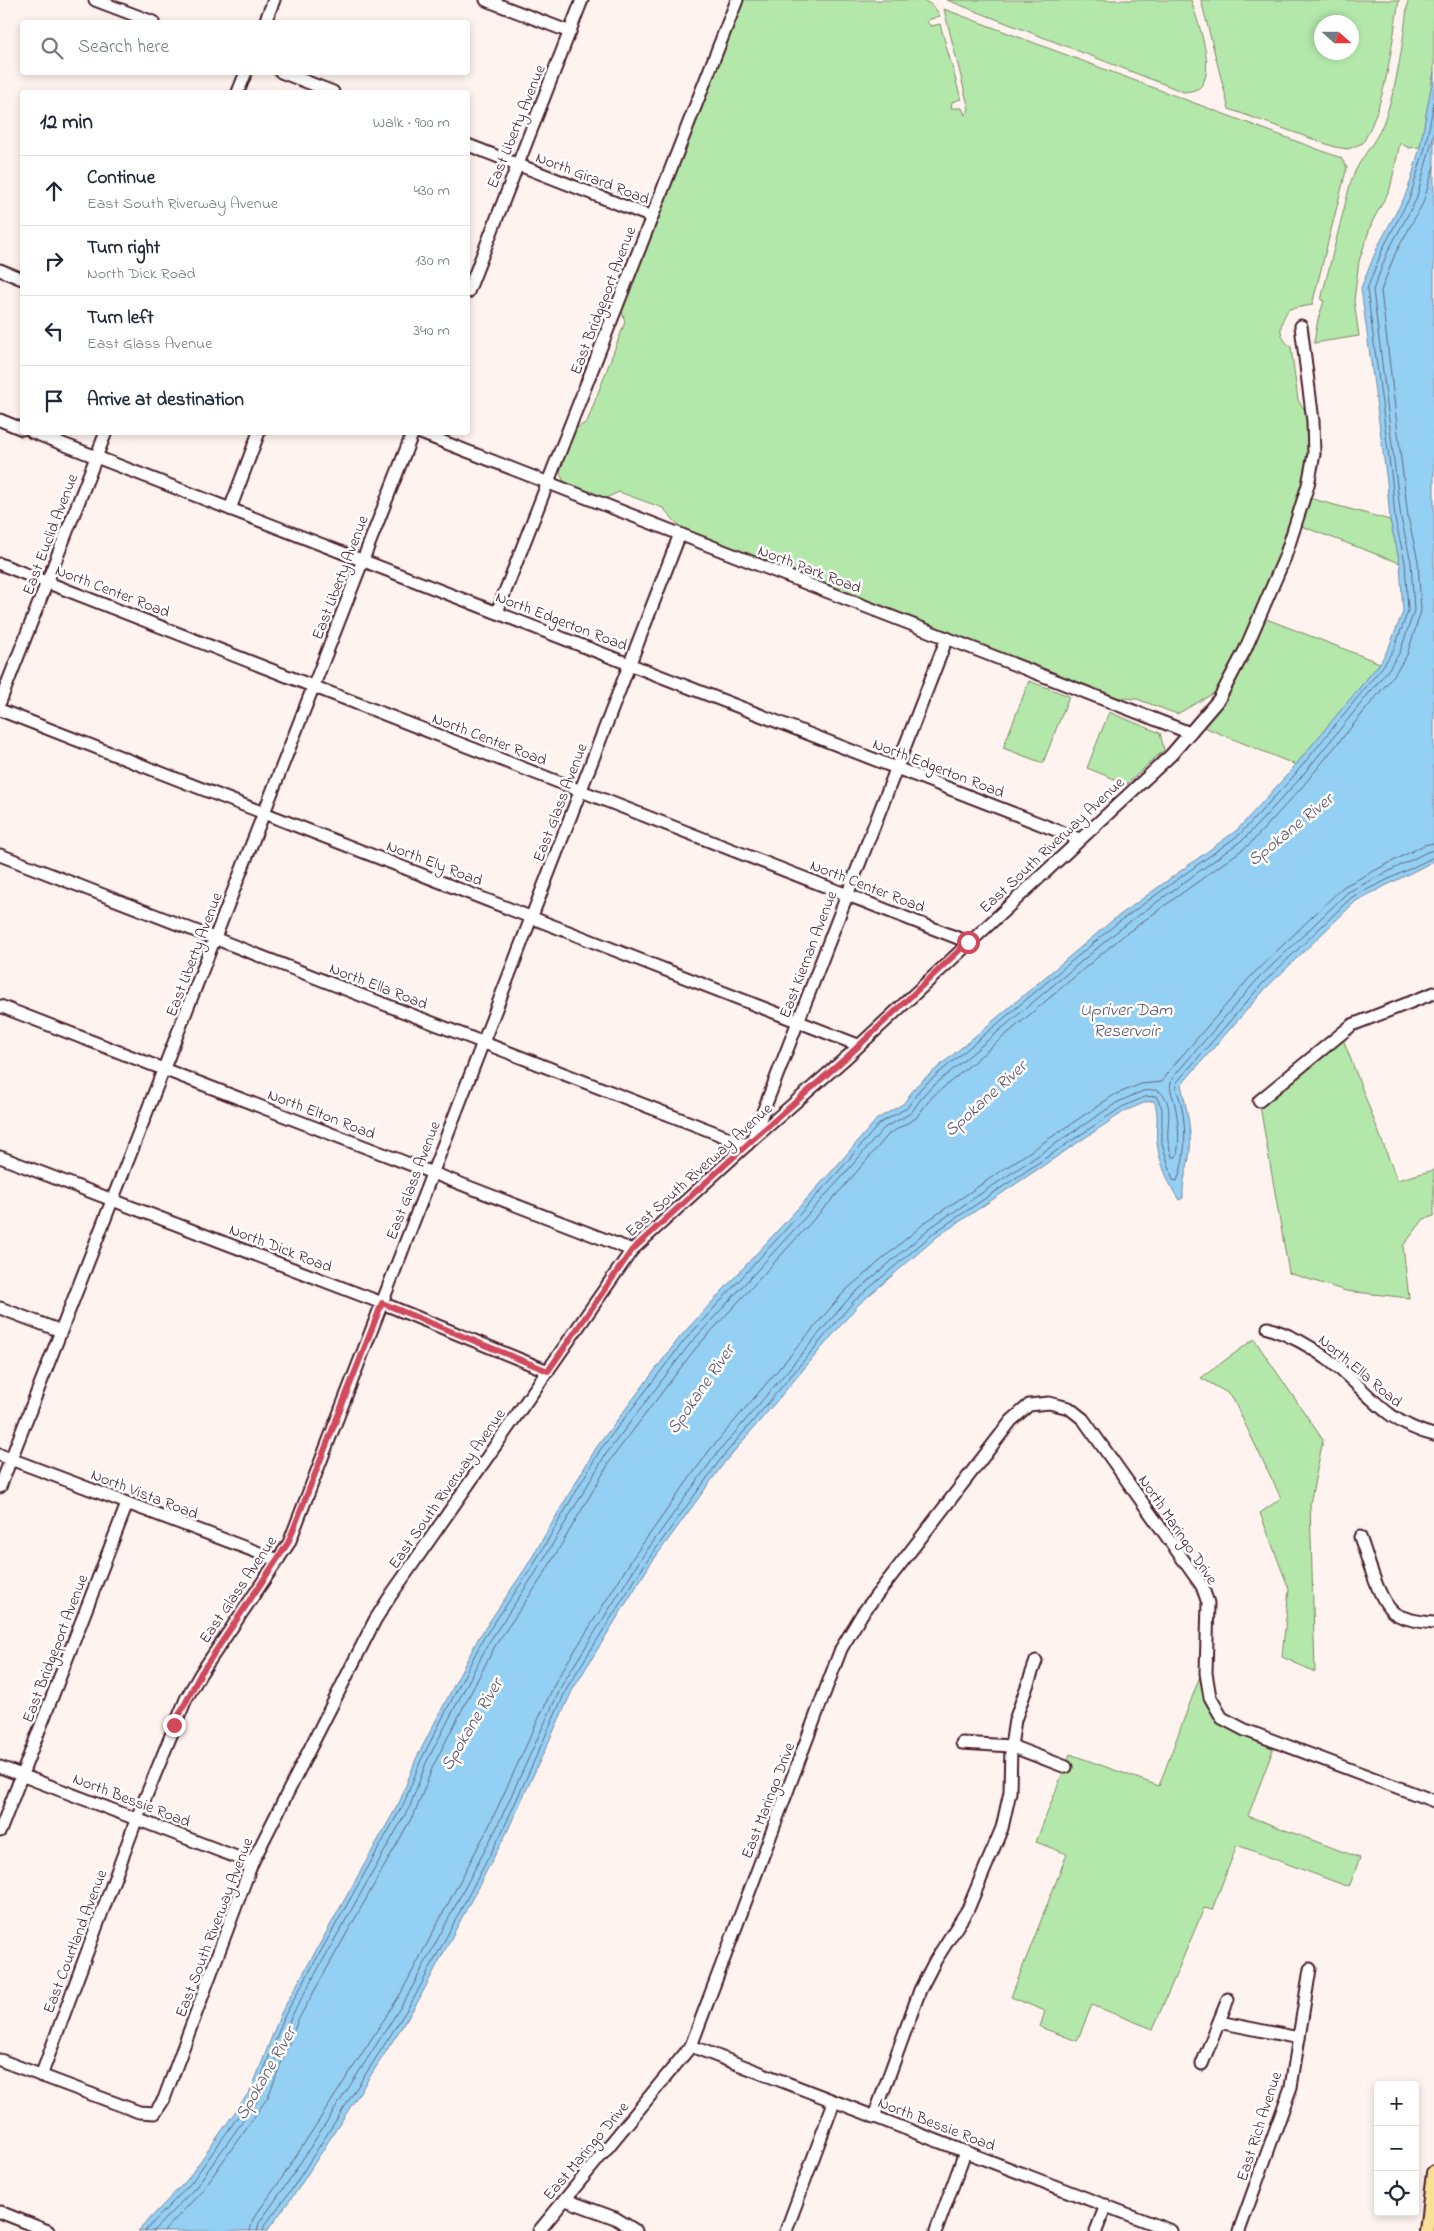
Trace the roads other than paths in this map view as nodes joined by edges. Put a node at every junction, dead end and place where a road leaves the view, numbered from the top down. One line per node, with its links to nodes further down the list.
1 (95, 0): 6 (street)
2 (274, 0): 7 (street)
3 (486, 0): 8 (street)
4 (582, 0): 8 (street, East Liberty Avenue)
5 (737, 0): 15 (street, East Bridgeport Avenue)
6 (148, 20)
7 (266, 20)
8 (570, 32): 14 (street, East Liberty Avenue)
9 (245, 75): 11 (street)
10 (289, 75): 12 (street)
11 (239, 90)
12 (328, 90)
13 (470, 146): 14 (street, North Girard Road)
14 (518, 164): 15 (street, North Girard Road); 18 (street, East Liberty Avenue)
15 (652, 217): 28 (street, East Bridgeport Avenue)
16 (0, 270): 17 (street)
17 (20, 278)
18 (470, 287)
19 (1301, 326): 40 (street, East South Riverway Avenue)
20 (0, 420): 21 (street)
21 (20, 428)
22 (40, 435): 27 (street, North Edgerton Road)
23 (105, 435): 27 (street, East Euclid Avenue)
24 (258, 435): 29 (street)
25 (412, 435): 31 (street, East Liberty Avenue)
26 (426, 435): 28 (street, North Park Road)
27 (96, 457): 29 (street, North Edgerton Road); 33 (street, East Euclid Avenue)
28 (547, 483): 30 (street, North Park Road); 34 (street, East Bridgeport Avenue)
29 (230, 509): 31 (street, North Edgerton Road)
30 (680, 534): 35 (street, North Park Road); 36 (street, East Glass Avenue)
31 (363, 561): 34 (street, North Edgerton Road); 37 (street, East Liberty Avenue)
32 (0, 564): 33 (street, North Center Road)
33 (47, 582): 37 (street, North Center Road); 38 (street, East Euclid Avenue)
34 (497, 612): 36 (street, North Edgerton Road)
35 (947, 638): 40 (street, North Park Road); 41 (street, East Kiernan Avenue)
36 (630, 665): 41 (street, North Edgerton Road); 42 (street, East Glass Avenue)
37 (314, 686): 42 (street, North Center Road); 43 (street, East Liberty Avenue)
38 (0, 702)
39 (0, 710): 43 (street, North Ely Road)
40 (1190, 733): 44 (street, East South Riverway Avenue)
41 (897, 768): 44 (street, North Edgerton Road); 46 (street, East Kiernan Avenue)
42 (581, 791): 46 (street, North Center Road); 47 (street, East Glass Avenue)
43 (265, 813): 47 (street, North Ely Road); 48 (street, East Liberty Avenue)
44 (1079, 839): 49 (street, East South Riverway Avenue)
45 (0, 855): 48 (street, North Ella Road)
46 (848, 894): 49 (street, North Center Road); 52 (street, East Kiernan Avenue)
47 (532, 917): 52 (street, North Ely Road); 53 (street, East Glass Avenue)
48 (216, 939): 53 (street, North Ella Road); 55 (street, East Liberty Avenue)
49 (968, 942): 54 (street, East South Riverway Avenue)
50 (1434, 993): 56 (street)
51 (0, 1006): 55 (street, North Elton Road)
52 (798, 1020): 54 (street, North Ely Road); 57 (street, East Kiernan Avenue)
53 (483, 1043): 57 (street, North Ella Road); 59 (street, East Glass Avenue)
54 (858, 1045): 57 (street, East South Riverway Avenue)
55 (164, 1070): 59 (street, North Elton Road); 60 (street, East Liberty Avenue)
56 (1259, 1101)
57 (749, 1143): 61 (street, East South Riverway Avenue)
58 (0, 1157): 60 (street, North Dick Road)
59 (433, 1172): 61 (street, North Elton Road); 62 (street, East Glass Avenue)
60 (114, 1201): 62 (street, North Dick Road); 65 (street, East Liberty Avenue)
61 (632, 1250): 66 (street, East South Riverway Avenue)
62 (382, 1303): 66 (street, North Dick Road); 73 (street, East Glass Avenue)
63 (0, 1308): 65 (street)
64 (1268, 1328): 68 (street, North Ella Road)
65 (61, 1331): 69 (street, East Liberty Avenue)
66 (548, 1371): 84 (street, East South Riverway Avenue)
67 (1049, 1403): 81 (street, North Maringo Drive); 89 (street, East Maringo Drive)
68 (1434, 1435)
69 (5, 1457): 70 (street, East Liberty Avenue); 71 (street, North Vista Road)
70 (0, 1487)
71 (127, 1504): 73 (street, North Vista Road); 80 (street, East Bridgeport Avenue)
72 (1360, 1537): 74 (street)
73 (278, 1560): 82 (street, East Glass Avenue)
74 (1434, 1623)
75 (1036, 1661): 77 (street)
76 (962, 1743): 77 (street)
77 (1011, 1746): 78 (street); 94 (street)
78 (1066, 1766)
79 (0, 1767): 80 (street, North Bessie Road)
80 (21, 1775): 82 (street, North Bessie Road); 83 (street, East Bridgeport Avenue)
81 (1434, 1800)
82 (138, 1818): 84 (street, North Bessie Road); 92 (street, East Courtland Avenue)
83 (0, 1831)
84 (252, 1863): 92 (street, East South Riverway Avenue)
85 (1310, 1969): 88 (street, East Rich Avenue)
86 (1228, 1999): 87 (street)
87 (1219, 2022): 88 (street); 91 (street)
88 (1299, 2038): 107 (street, East Rich Avenue)
89 (691, 2046): 93 (street, North Bessie Road); 97 (street, East Maringo Drive)
90 (0, 2060): 92 (street)
91 (1202, 2064)
92 (41, 2076)
93 (834, 2102): 94 (street, North Bessie Road); 103 (street)
94 (874, 2117): 95 (street, North Bessie Road)
95 (965, 2152): 98 (street, North Bessie Road); 104 (street)
96 (1434, 2173): 108 (main road)
97 (566, 2200): 101 (street, East Maringo Drive); 102 (street)
98 (1106, 2205): 105 (street); 106 (street, North Bessie Road)
99 (0, 2212): 100 (street)
100 (48, 2231)
101 (539, 2231)
102 (636, 2231)
103 (786, 2231)
104 (936, 2231)
105 (1096, 2231)
106 (1171, 2231)
107 (1239, 2231)
108 (1427, 2231)

